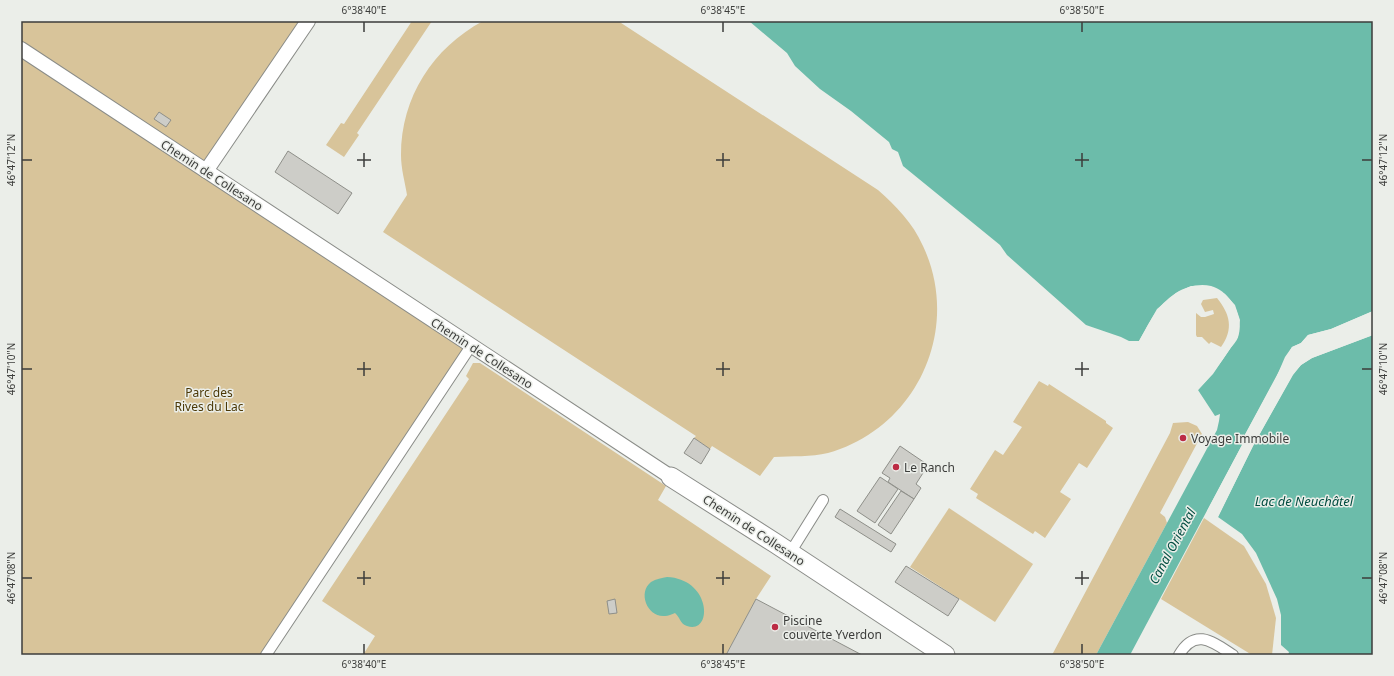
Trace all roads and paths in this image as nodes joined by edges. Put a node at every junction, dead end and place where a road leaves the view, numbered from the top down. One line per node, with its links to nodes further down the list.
1 (308, 21): 3 (street)
2 (21, 49): 3 (street, Chemin de Collesano)
3 (206, 171): 4 (street, Chemin de Collesano)
4 (471, 346): 5 (street, Chemin de Collesano); 8 (lane)
5 (671, 477): 7 (street, Chemin de Collesano)
6 (823, 500): 7 (lane)
7 (790, 553): 9 (street, Chemin de Collesano)
8 (266, 655)
9 (945, 655)
10 (1180, 655): 11 (lane)
11 (1233, 655)

